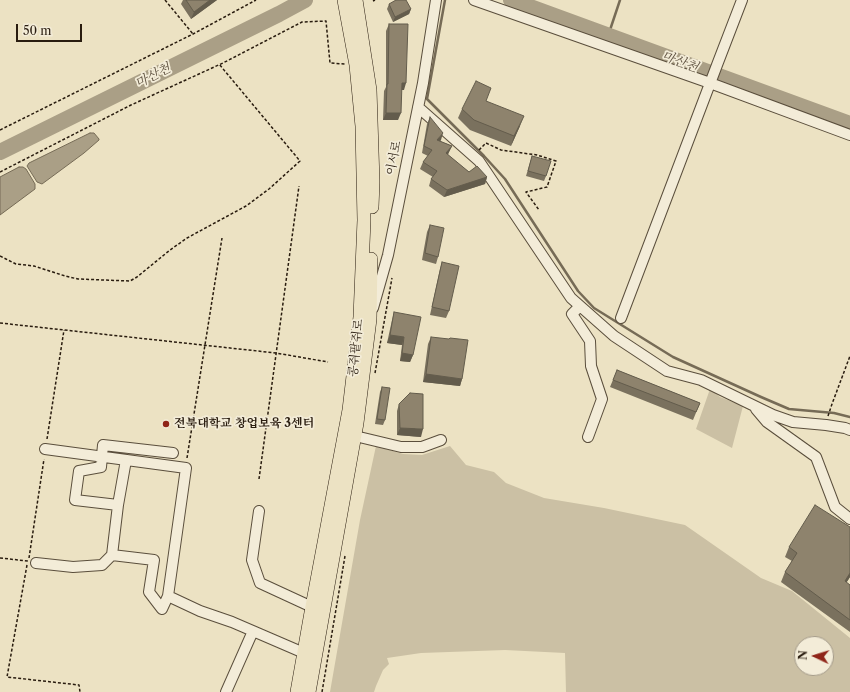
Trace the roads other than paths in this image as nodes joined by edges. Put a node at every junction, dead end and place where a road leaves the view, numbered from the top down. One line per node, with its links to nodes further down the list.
1 (436, 0): 6 (street, 이서로)
2 (474, 0): 5 (street)
3 (742, 0): 5 (street)
4 (348, 1): 10 (main road, 콩쥐팥쥐로); 26 (main road, 콩쥐팥쥐로)
5 (711, 81): 7 (street); 9 (street)
6 (418, 107): 8 (street); 10 (street, 이서로)
7 (850, 135)
8 (580, 306): 11 (street); 14 (street)
9 (621, 318)
10 (370, 319): 13 (main road, 콩쥐팥쥐로)
11 (752, 404): 12 (street); 22 (street)
12 (850, 430)
13 (355, 436): 15 (street); 31 (main road, 콩쥐팥쥐로)
14 (588, 437)
15 (442, 440)
16 (45, 449): 18 (street)
17 (173, 453): 18 (street)
18 (102, 456): 19 (street); 20 (street)
19 (126, 460): 20 (street); 25 (street)
20 (118, 505): 23 (street)
21 (259, 511): 26 (street)
22 (850, 519)
23 (112, 554): 24 (street); 25 (street)
24 (32, 562)
25 (168, 596): 27 (street)
26 (312, 607): 28 (main road, 콩쥐팥쥐로)
27 (253, 631): 28 (street); 30 (street)
28 (304, 653): 29 (main road, 콩쥐팥쥐로)
29 (297, 689)
30 (226, 692)
31 (309, 692)

